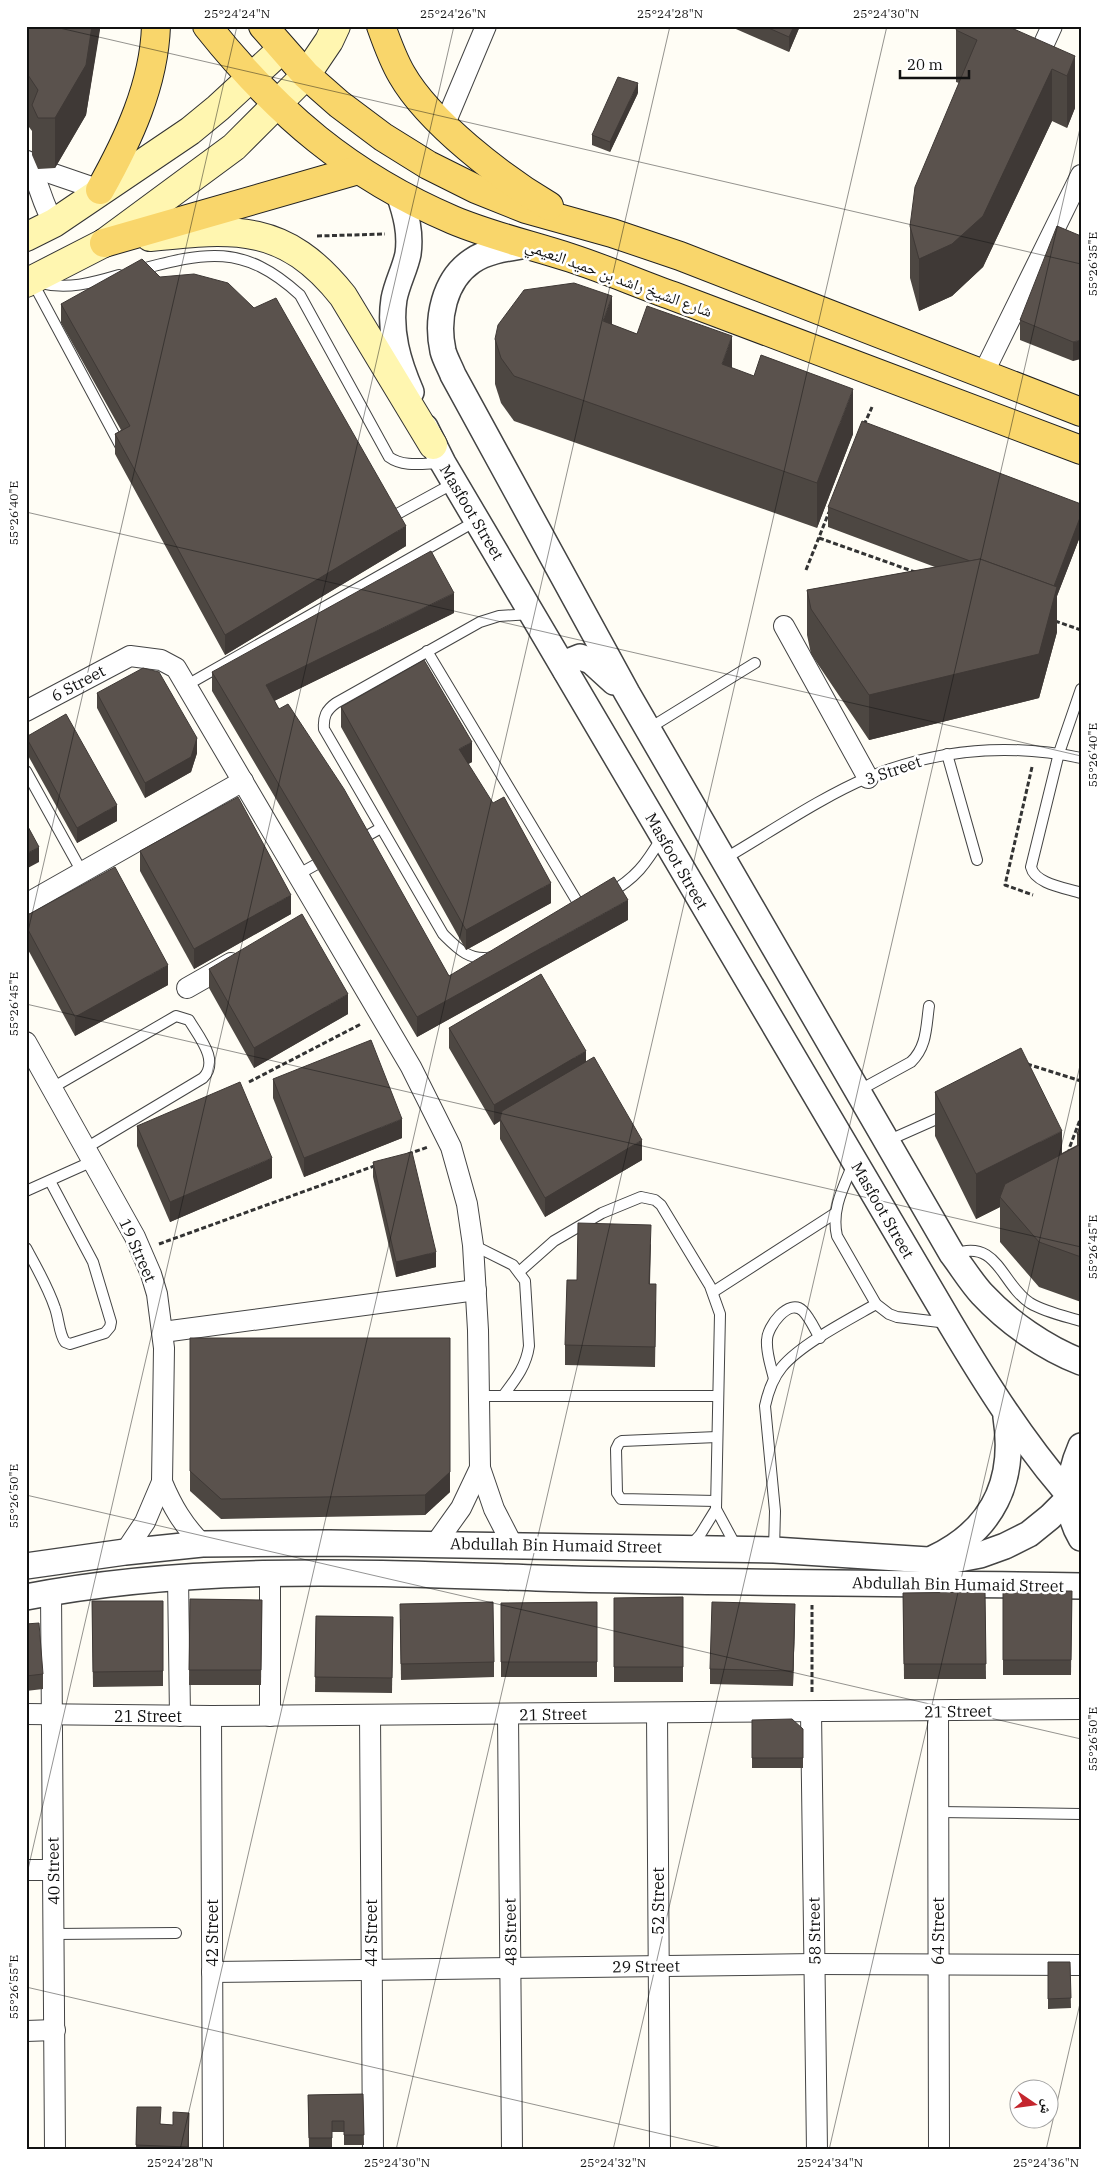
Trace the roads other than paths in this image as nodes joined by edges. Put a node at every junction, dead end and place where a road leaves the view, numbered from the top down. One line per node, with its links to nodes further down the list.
1 (156, 26): 17 (main road)
2 (207, 26): 11 (main road, شارع الشيخ راشد بن حميد النعيمي)
3 (263, 26): 8 (main road)
4 (336, 26): 10 (main road)
5 (381, 26): 13 (main road)
6 (486, 26): 13 (street)
7 (1052, 26): 9 (street)
8 (282, 49): 10 (main road); 11 (main road)
9 (1037, 59)
10 (306, 75): 12 (main road); 20 (main road)
11 (250, 78): 12 (main road, شارع الشيخ راشد بن حميد النعيمي); 17 (main road)
12 (277, 106): 15 (main road, شارع الشيخ راشد بن حميد النعيمي); 22 (main road)
13 (444, 126): 20 (main road)
14 (28, 163): 17 (street); 19 (street)
15 (358, 170): 18 (main road, شارع الشيخ راشد بن حميد النعيمي); 22 (main road)
16 (1081, 174): 27 (street)
17 (100, 190): 19 (main road)
18 (399, 194): 23 (main road, شارع الشيخ راشد بن حميد النعيمي); 33 (street, Masfoot Street)
19 (54, 223): 21 (main road)
20 (578, 223): 27 (main road)
21 (26, 237)
22 (104, 242): 25 (main road); 33 (main road)
23 (528, 245): 24 (main road, شارع الشيخ راشد بن حميد النعيمي); 43 (street)
24 (573, 259): 26 (main road); 32 (main road, شارع الشيخ راشد بن حميد النعيمي)
25 (29, 282): 31 (lane); 33 (lane)
26 (590, 290)
27 (983, 374): 29 (main road)
28 (1081, 396): 29 (street)
29 (1044, 398): 30 (main road)
30 (1081, 412)
31 (122, 450)
32 (1081, 450)
33 (443, 463): 34 (lane); 35 (street, Masfoot Street)
34 (399, 513)
35 (477, 521): 36 (street, Masfoot Street); 41 (lane)
36 (532, 614): 38 (lane); 40 (street, Masfoot Street)
37 (784, 626): 50 (street)
38 (428, 651): 52 (lane); 53 (lane)
39 (756, 663): 45 (lane)
40 (566, 671): 43 (street); 53 (street, Masfoot Street)
41 (187, 685): 44 (street, 6 Street); 51 (street)
42 (1081, 689): 46 (lane)
43 (627, 693): 45 (street)
44 (26, 710)
45 (648, 729): 54 (street)
46 (1059, 753): 47 (lane, 3 Street); 48 (lane, 3 Street); 58 (lane)
47 (947, 754): 50 (lane, 3 Street); 55 (lane)
48 (1081, 758)
49 (26, 772): 56 (lane)
50 (868, 778): 54 (lane, 3 Street)
51 (244, 781): 56 (street); 57 (street)
52 (382, 828): 57 (lane); 60 (lane)
53 (663, 836): 70 (street, Masfoot Street)
54 (724, 859): 66 (street)
55 (977, 860)
56 (82, 872): 59 (street)
57 (297, 875): 74 (street)
58 (1081, 893)
59 (26, 904)
60 (506, 951)
61 (245, 956): 62 (street)
62 (187, 988)
63 (929, 1006): 66 (lane)
64 (26, 1042): 65 (street, 19 Street)
65 (52, 1088): 69 (street, 19 Street); 69 (lane)
66 (858, 1091): 68 (street)
67 (956, 1110): 68 (lane)
68 (887, 1141): 76 (street)
69 (90, 1155): 71 (lane); 83 (street, 19 Street)
70 (854, 1160): 73 (lane); 82 (street, Masfoot Street)
71 (50, 1181): 72 (lane); 75 (lane)
72 (26, 1191)
73 (834, 1214): 79 (lane); 80 (lane)
74 (473, 1245): 77 (lane); 78 (street)
75 (26, 1248)
76 (952, 1254): 81 (lane); 85 (street)
77 (519, 1272): 79 (lane); 88 (lane)
78 (476, 1290): 83 (street); 87 (street)
79 (712, 1292): 89 (lane)
80 (876, 1304): 82 (lane); 84 (lane)
81 (1081, 1321)
82 (950, 1323): 90 (street, Masfoot Street)
83 (163, 1332): 94 (street, 19 Street)
84 (820, 1338): 86 (lane); 86 (lane)
85 (1081, 1362)
86 (774, 1379): 103 (lane)
87 (478, 1396): 88 (lane); 93 (street)
88 (503, 1396): 89 (lane)
89 (718, 1396): 91 (lane)
90 (1006, 1415): 95 (street, Masfoot Street); 105 (street)
91 (718, 1437): 96 (lane); 96 (lane)
92 (1081, 1446): 95 (street)
93 (480, 1468): 98 (street); 100 (street)
94 (162, 1482): 99 (street, 19 Street); 104 (street, 19 Street)
95 (1068, 1496): 97 (street); 105 (street, Abdullah Bin Humaid Street)
96 (716, 1505): 101 (lane); 102 (lane)
97 (1081, 1538)
98 (436, 1543): 99 (street, Abdullah Bin Humaid Street); 100 (street, Abdullah Bin Humaid Street)
99 (202, 1544): 104 (street, Abdullah Bin Humaid Street)
100 (512, 1544): 101 (street, Abdullah Bin Humaid Street)
101 (688, 1548): 102 (street, Abdullah Bin Humaid Street)
102 (738, 1549): 103 (street, Abdullah Bin Humaid Street)
103 (774, 1550): 105 (street, Abdullah Bin Humaid Street)
104 (125, 1552): 106 (street, Abdullah Bin Humaid Street)
105 (928, 1560)
106 (26, 1566)
107 (270, 1572): 108 (street, Abdullah Bin Humaid Street); 109 (street, Abdullah Bin Humaid Street); 121 (street)
108 (178, 1578): 110 (street, Abdullah Bin Humaid Street); 119 (street)
109 (1081, 1586)
110 (51, 1592): 111 (street, Abdullah Bin Humaid Street); 118 (street, 40 Street)
111 (26, 1597)
112 (1081, 1709): 113 (street, 21 Street)
113 (938, 1711): 114 (street, 21 Street); 123 (street, 64 Street)
114 (811, 1712): 115 (street, 21 Street); 129 (street, 58 Street)
115 (657, 1713): 117 (street, 21 Street); 132 (street, 52 Street)
116 (26, 1714): 118 (street, 21 Street)
117 (508, 1714): 122 (street, 21 Street); 133 (street, 48 Street)
118 (52, 1715): 119 (street, 21 Street); 126 (street, 40 Street)
119 (180, 1716): 120 (street, 21 Street)
120 (211, 1716): 121 (street, 21 Street); 135 (street, 42 Street)
121 (270, 1716): 122 (street, 21 Street)
122 (370, 1716): 134 (street, 44 Street)
123 (938, 1812): 124 (lane); 130 (street, 64 Street)
124 (1081, 1814)
125 (26, 1870): 126 (street)
126 (53, 1870): 128 (street, 40 Street)
127 (176, 1933): 128 (lane)
128 (54, 1934): 137 (street, 40 Street)
129 (814, 1964): 130 (street, 29 Street); 132 (street, 29 Street); 143 (street, 58 Street)
130 (938, 1964): 131 (street, 29 Street); 144 (street, 64 Street)
131 (1081, 1965)
132 (658, 1966): 133 (street, 29 Street); 142 (street, 52 Street)
133 (511, 1968): 134 (street, 29 Street); 141 (street, 48 Street)
134 (372, 1970): 135 (street, 29 Street); 140 (street, 44 Street)
135 (212, 1972): 139 (street, 42 Street)
136 (26, 2030): 137 (street)
137 (54, 2030): 138 (street, 40 Street)
138 (55, 2150)
139 (212, 2150)
140 (373, 2150)
141 (512, 2150)
142 (660, 2150)
143 (817, 2150)
144 (939, 2150)

